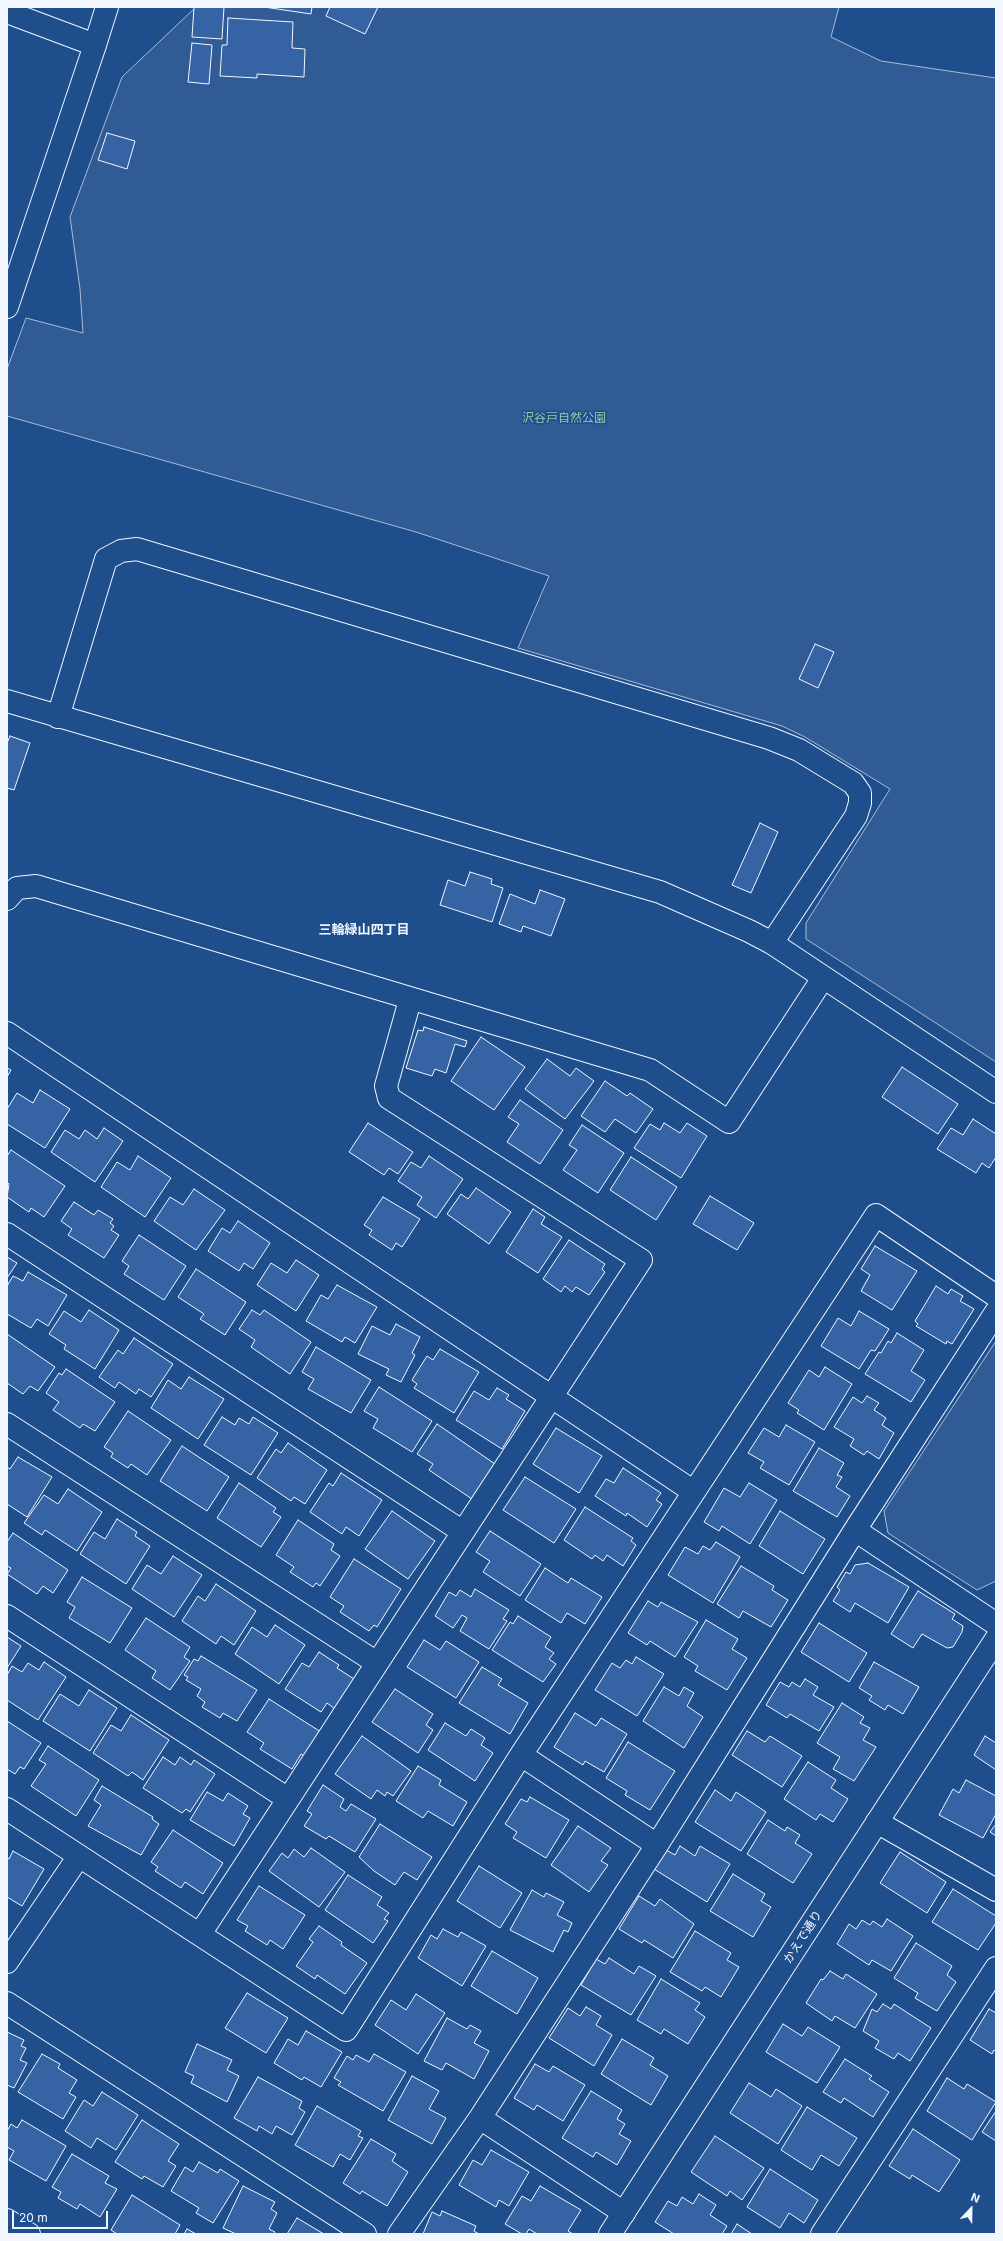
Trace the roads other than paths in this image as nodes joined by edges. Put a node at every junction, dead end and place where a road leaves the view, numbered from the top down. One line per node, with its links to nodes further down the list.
1 (107, 7): 3 (street)
2 (7, 12): 3 (street)
3 (94, 45): 4 (street)
4 (7, 307)
5 (7, 702): 6 (street)
6 (58, 716): 8 (street); 8 (street)
7 (7, 899): 10 (street)
8 (772, 943): 9 (street)
9 (823, 978): 10 (street); 12 (street)
10 (410, 1000): 16 (street)
11 (7, 1033): 16 (street)
12 (996, 1092)
13 (7, 1234): 20 (street)
14 (996, 1296): 18 (street)
15 (996, 1312): 19 (street)
16 (551, 1397): 18 (street); 20 (street)
17 (7, 1424): 24 (street)
18 (694, 1492): 25 (street)
19 (855, 1530): 22 (street); 29 (street)
20 (463, 1532): 24 (street)
21 (7, 1616): 26 (street)
22 (996, 1624)
23 (996, 1639): 28 (street, かえで通り)
24 (377, 1663): 26 (street)
25 (521, 1755): 29 (street); 32 (street)
26 (288, 1799): 32 (street)
27 (7, 1809): 30 (street)
28 (878, 1822): 31 (street); 37 (street, かえで通り)
29 (656, 1845): 36 (street)
30 (79, 1856): 32 (street); 33 (street)
31 (996, 1890)
32 (200, 1934)
33 (7, 1962)
34 (996, 1968): 43 (street)
35 (7, 2003): 40 (street)
36 (480, 2118): 37 (street); 41 (street)
37 (624, 2213): 42 (street, かえで通り)
38 (7, 2220): 39 (street)
39 (29, 2234)
40 (365, 2234)
41 (399, 2234)
42 (610, 2234)
43 (822, 2234)

